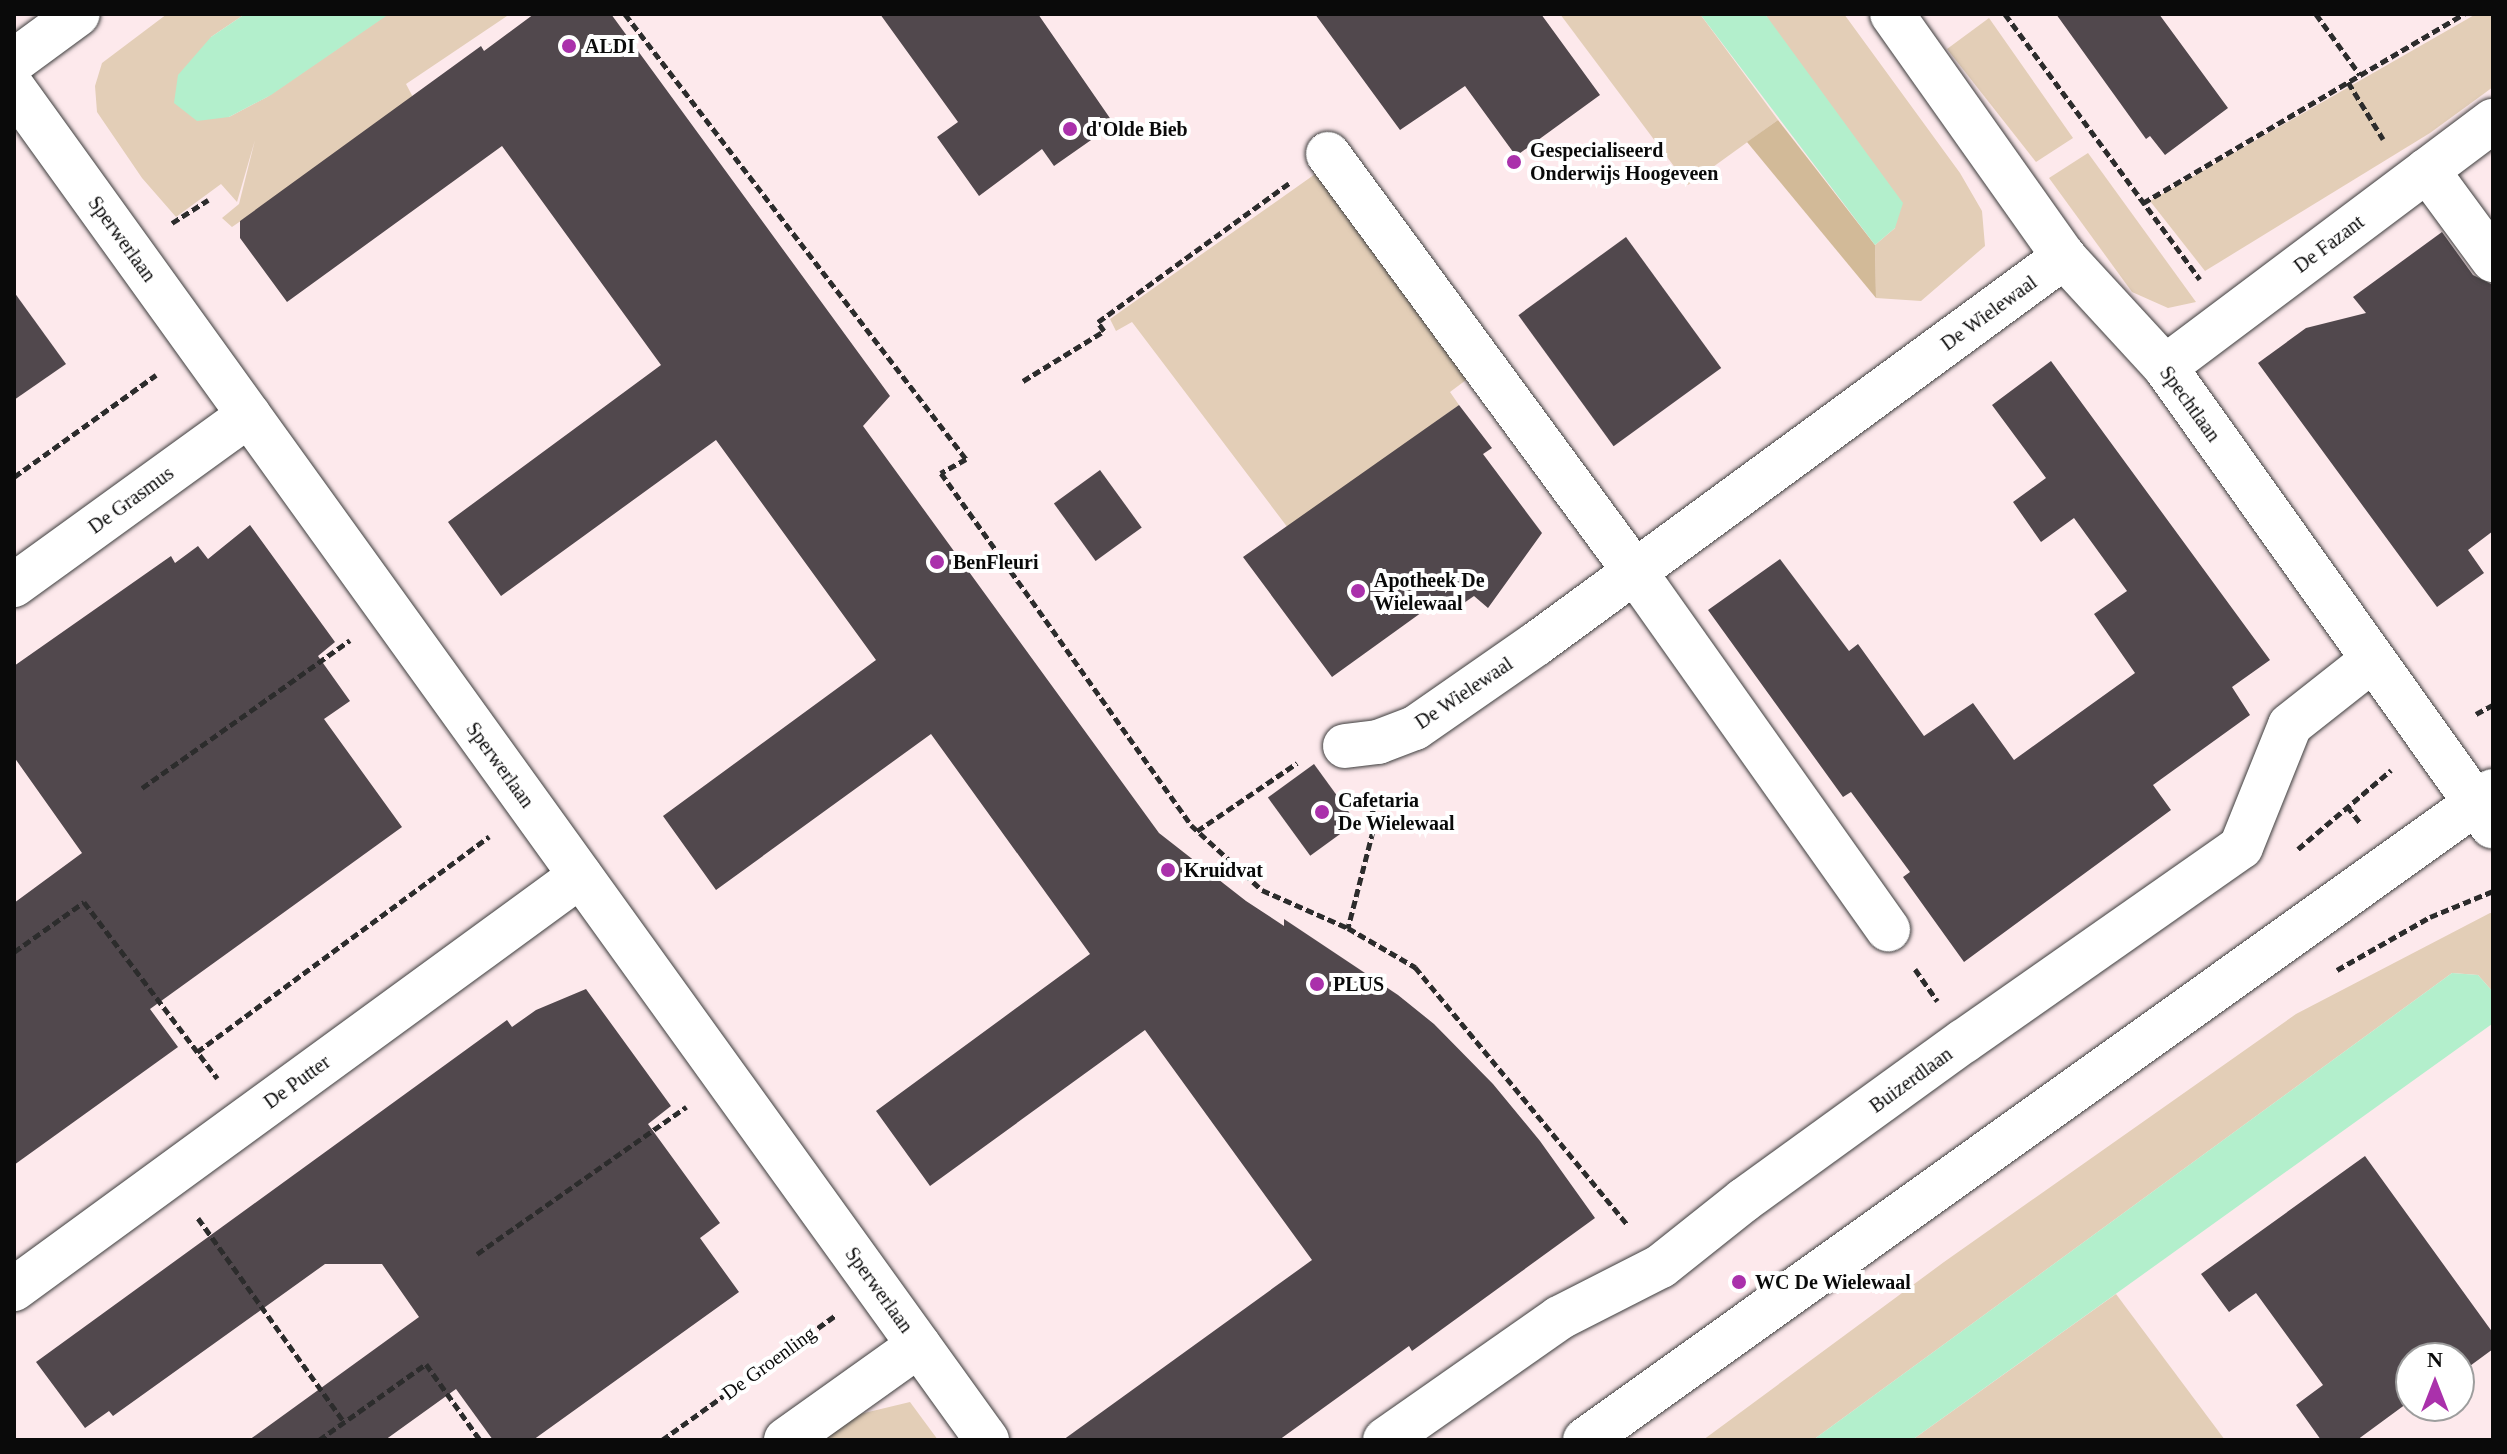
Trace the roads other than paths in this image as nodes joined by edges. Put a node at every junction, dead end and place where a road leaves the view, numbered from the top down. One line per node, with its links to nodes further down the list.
1 (78, 14): 3 (street)
2 (1892, 14): 8 (street, Spechtlaan)
3 (14, 61)
4 (14, 89): 11 (street, Sperwerlaan)
5 (2493, 121): 7 (street, De Fazant)
6 (1328, 154): 12 (street)
7 (2419, 176): 9 (street); 10 (street, De Fazant)
8 (2064, 257): 10 (street, Spechtlaan); 12 (street, De Wielewaal)
9 (2493, 260)
10 (2165, 367): 14 (street, Spechtlaan)
11 (249, 415): 13 (street, De Grasmus); 17 (street, Sperwerlaan)
12 (1635, 572): 15 (street, De Wielewaal); 18 (street)
13 (14, 585)
14 (2371, 661): 16 (street, Spechtlaan); 23 (street, Buizerdlaan)
15 (1345, 746)
16 (2487, 808): 24 (street)
17 (580, 876): 19 (street, De Putter); 20 (street, Sperwerlaan)
18 (1888, 929)
19 (14, 1289)
20 (919, 1345): 21 (street); 22 (street, Sperwerlaan)
21 (786, 1440)
22 (987, 1440)
23 (1385, 1440)
24 (1585, 1440)

